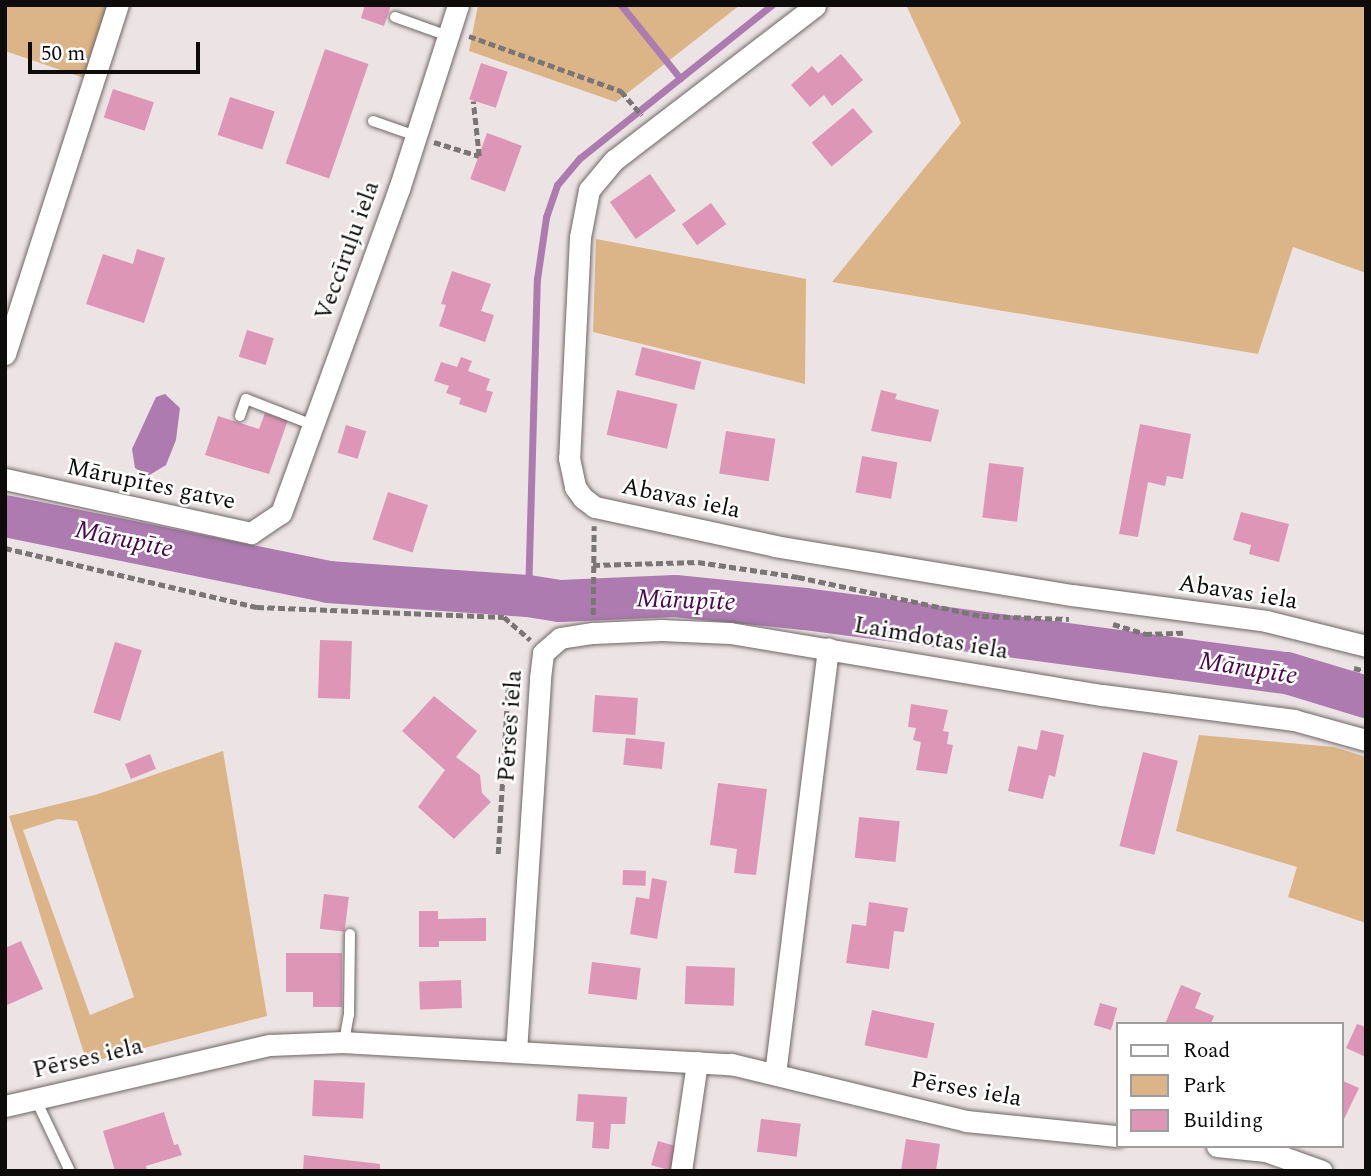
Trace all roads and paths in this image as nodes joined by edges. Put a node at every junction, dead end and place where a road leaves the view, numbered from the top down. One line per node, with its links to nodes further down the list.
1 (118, 5): 10 (street)
2 (458, 5): 5 (street, Veccīruļu iela)
3 (815, 6): 14 (street, Abavas iela)
4 (395, 17): 5 (lane)
5 (450, 32): 7 (path); 9 (street, Veccīruļu iela)
6 (473, 101): 9 (path)
7 (645, 118)
8 (373, 121): 9 (lane)
9 (416, 136): 12 (street, Veccīruļu iela)
10 (5, 354)
11 (240, 416): 12 (lane)
12 (313, 425): 15 (street, Veccīruļu iela)
13 (5, 479): 15 (street, Mārupītes gatve)
14 (595, 507): 17 (path); 22 (street, Abavas iela)
15 (281, 513)
16 (5, 548): 24 (path)
17 (593, 565): 18 (path); 19 (path)
18 (593, 619)
19 (1073, 619)
20 (1112, 624): 21 (path)
21 (1196, 632)
22 (1366, 646)
23 (828, 648): 24 (street, Pērses iela); 27 (street, Laimdotas iela); 32 (street, Laimdotas iela)
24 (543, 653): 30 (street, Pērses iela)
25 (1343, 664): 26 (path)
26 (1366, 671)
27 (1366, 740)
28 (349, 934): 29 (lane)
29 (344, 1042): 30 (street, Pērses iela); 33 (street, Pērses iela)
30 (516, 1052): 31 (street, Pērses iela)
31 (697, 1062): 32 (street, Pērses iela); 38 (street)
32 (775, 1074): 35 (street, Pērses iela)
33 (35, 1098): 34 (street, Pērses iela); 37 (lane)
34 (5, 1106)
35 (1116, 1136)
36 (1237, 1148): 39 (street)
37 (70, 1171)
38 (681, 1171)
39 (1322, 1171)

